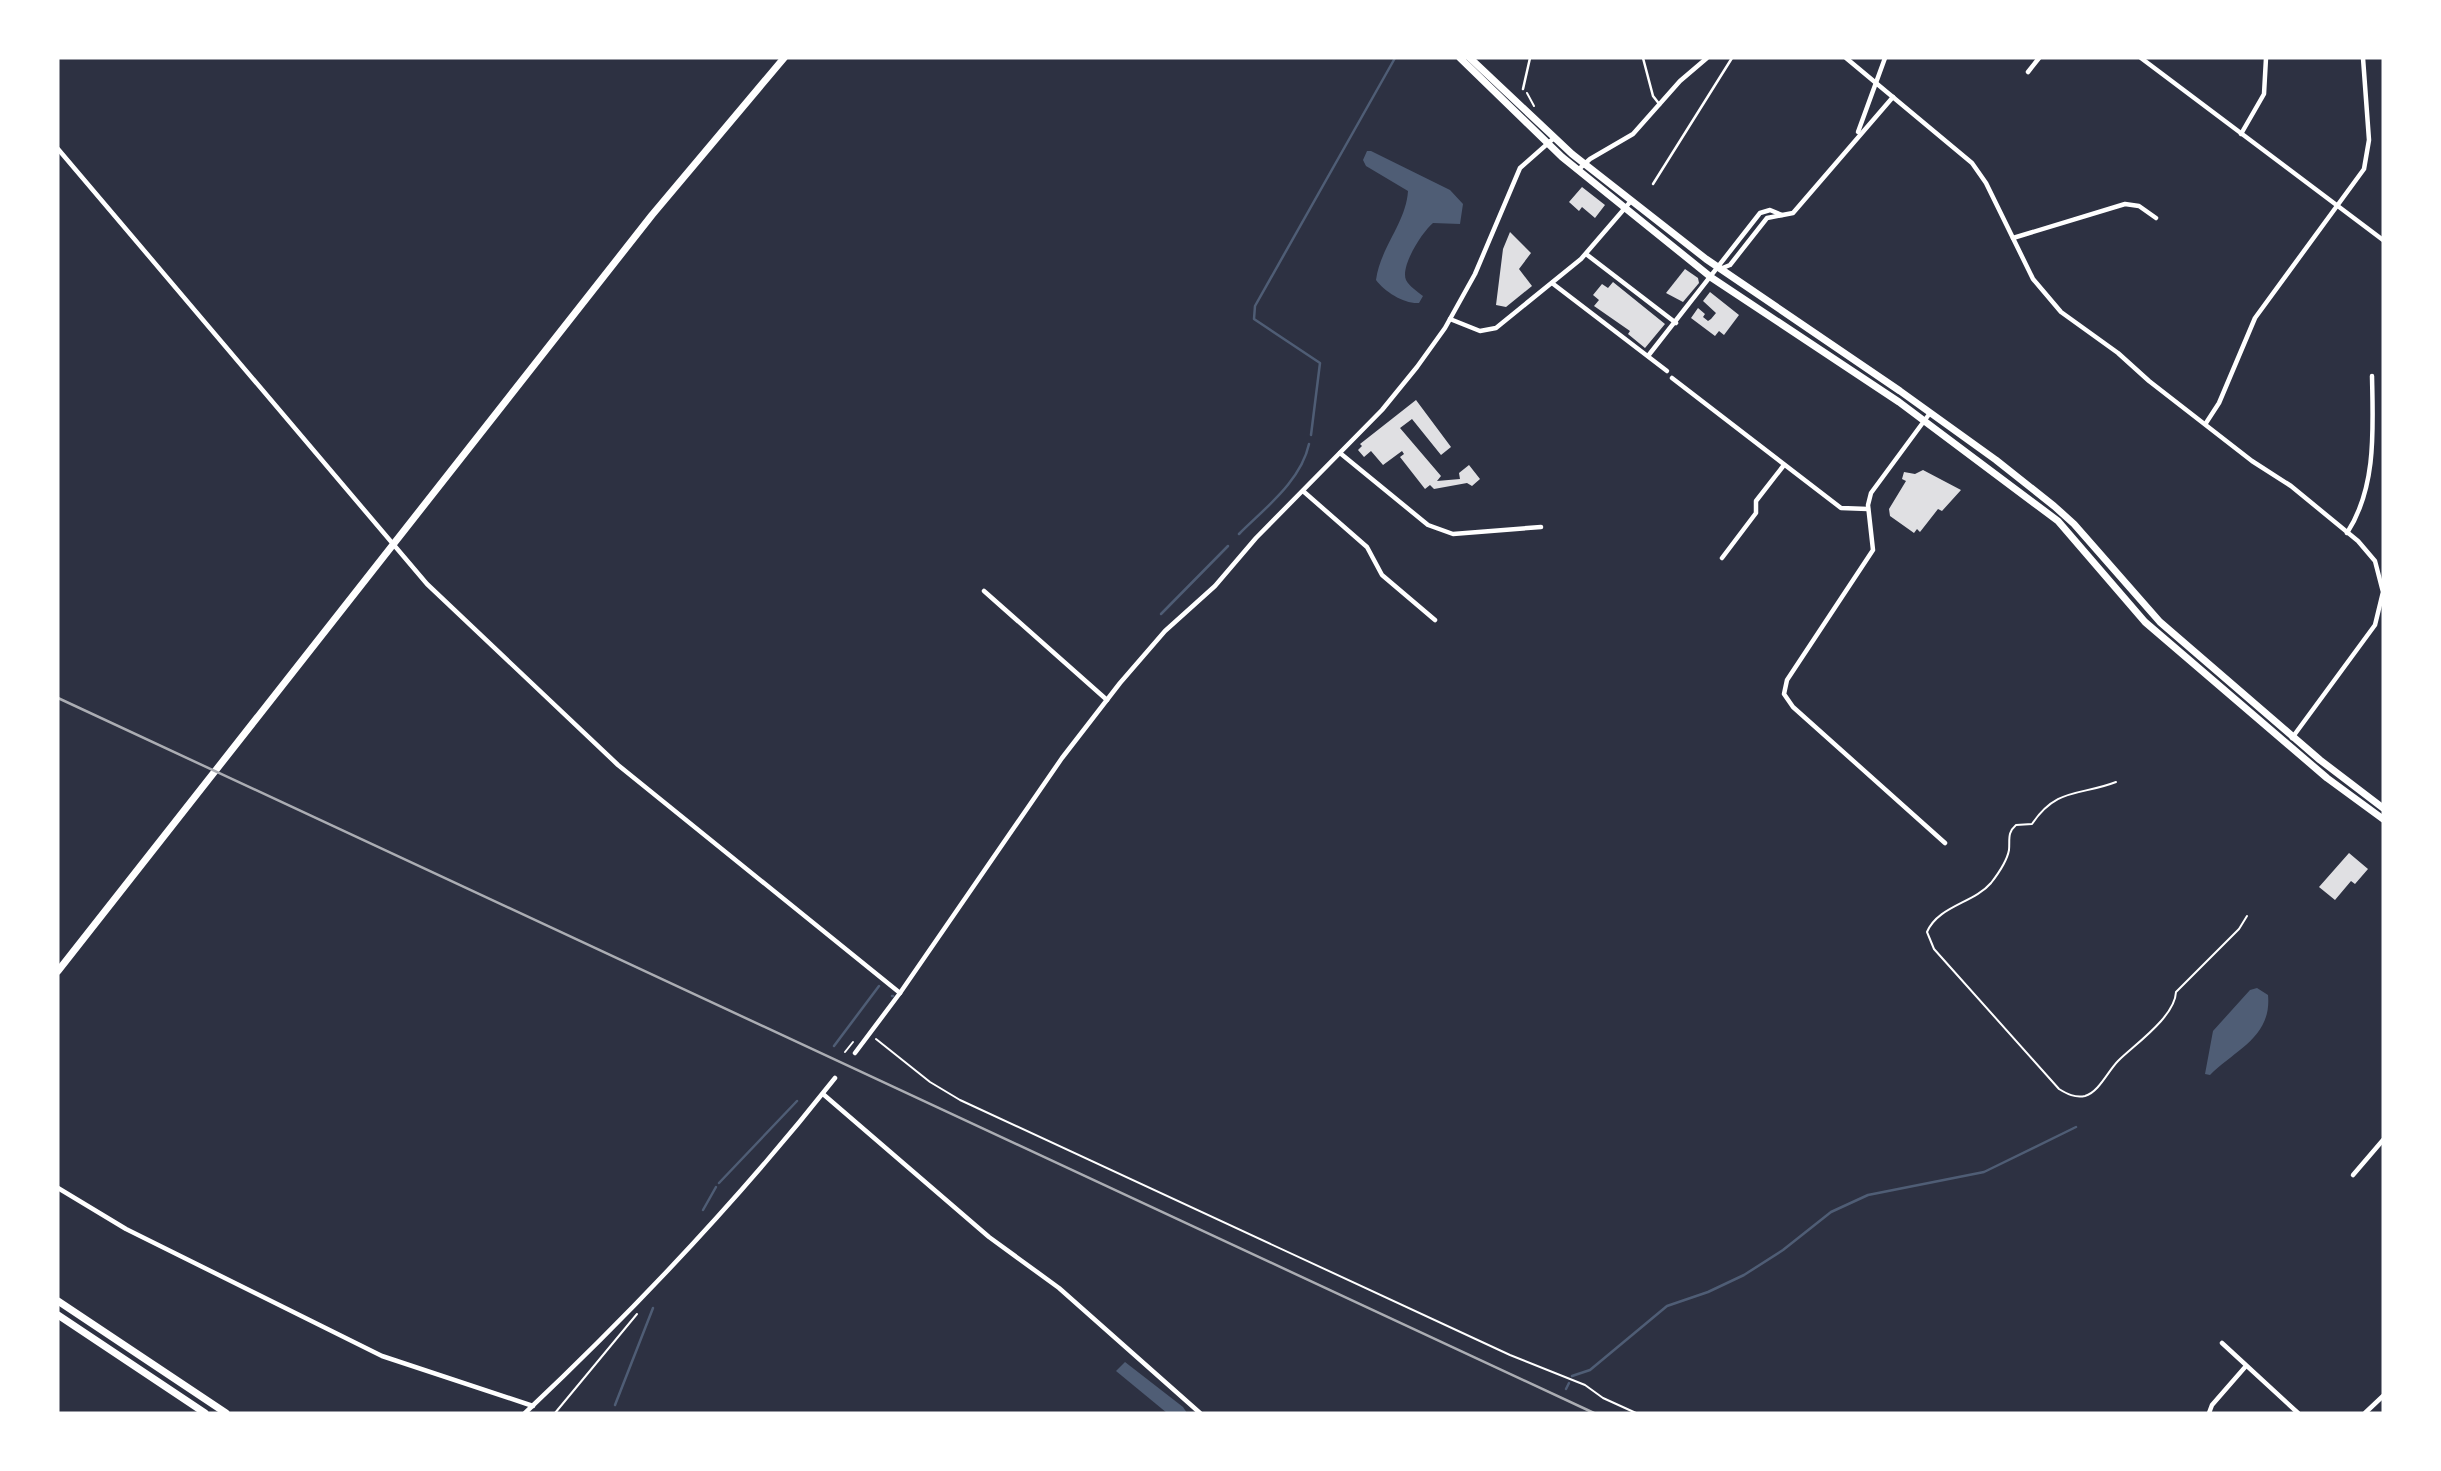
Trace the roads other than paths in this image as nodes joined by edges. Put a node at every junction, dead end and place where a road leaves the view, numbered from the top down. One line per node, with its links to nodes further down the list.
1 (784, 58): 60 (main road)
2 (1460, 58): 21 (main road)
3 (1470, 58): 21 (main road)
4 (1531, 58): 16 (lane)
5 (1643, 58): 18 (lane)
6 (1707, 58): 18 (street)
7 (1732, 58): 24 (lane)
8 (1846, 58): 15 (street)
9 (1885, 58): 15 (street)
10 (2039, 58): 14 (street)
11 (2141, 58): 19 (street)
12 (2266, 58): 19 (street)
13 (2363, 58): 26 (street)
14 (2028, 72)
15 (1875, 80): 17 (street); 20 (street)
16 (1523, 89)
17 (1893, 97): 20 (street); 30 (street)
18 (1660, 105): 23 (street)
19 (2241, 134): 26 (street)
20 (1856, 136): 28 (street)
21 (1551, 141): 23 (main road); 36 (street)
22 (58, 149): 61 (street)
23 (1581, 167): 25 (main road); 27 (main road)
24 (1653, 184)
25 (1631, 201): 27 (street); 33 (main road)
26 (2339, 207): 31 (street); 44 (street)
27 (1625, 208): 32 (street); 34 (main road)
28 (1784, 216): 33 (street); 33 (street)
29 (2156, 218): 30 (street)
30 (2013, 238): 44 (street)
31 (2383, 240)
32 (1586, 254): 35 (street); 37 (street)
33 (1719, 269): 34 (street); 42 (main road)
34 (1712, 278): 37 (street); 43 (main road)
35 (1552, 283): 36 (street); 38 (street)
36 (1450, 319): 45 (street)
37 (1676, 323): 38 (street)
38 (1648, 356): 39 (street)
39 (1667, 371)
40 (2372, 376): 50 (street)
41 (1672, 379): 46 (street)
42 (1930, 413): 43 (street); 55 (main road)
43 (1924, 421): 48 (street); 56 (main road)
44 (2206, 423): 50 (street)
45 (1340, 453): 47 (street); 49 (street)
46 (1784, 465): 48 (street); 51 (street)
47 (1303, 491): 53 (street); 54 (street)
48 (1868, 509): 59 (street)
49 (1541, 527)
50 (2347, 533): 55 (street)
51 (1722, 558)
52 (984, 591): 54 (street)
53 (1435, 620)
54 (1107, 700): 61 (street)
55 (2293, 737): 56 (street); 57 (main road)
56 (2287, 744): 58 (main road)
57 (2383, 808)
58 (2383, 819)
59 (1945, 843)
60 (58, 971)
61 (900, 993): 62 (street)
62 (855, 1052)
63 (835, 1078): 64 (street)
64 (823, 1094): 73 (street); 77 (street)
65 (2383, 1140): 66 (street)
66 (2353, 1175)
67 (58, 1188): 73 (street)
68 (58, 1301): 75 (main road)
69 (58, 1315): 74 (main road)
70 (2222, 1343): 71 (street)
71 (2246, 1366): 78 (street); 79 (street)
72 (2383, 1396): 80 (street)
73 (533, 1406): 76 (street)
74 (205, 1413)
75 (226, 1413)
76 (525, 1413)
77 (1200, 1413)
78 (2210, 1413)
79 (2298, 1413)
80 (2368, 1413)

